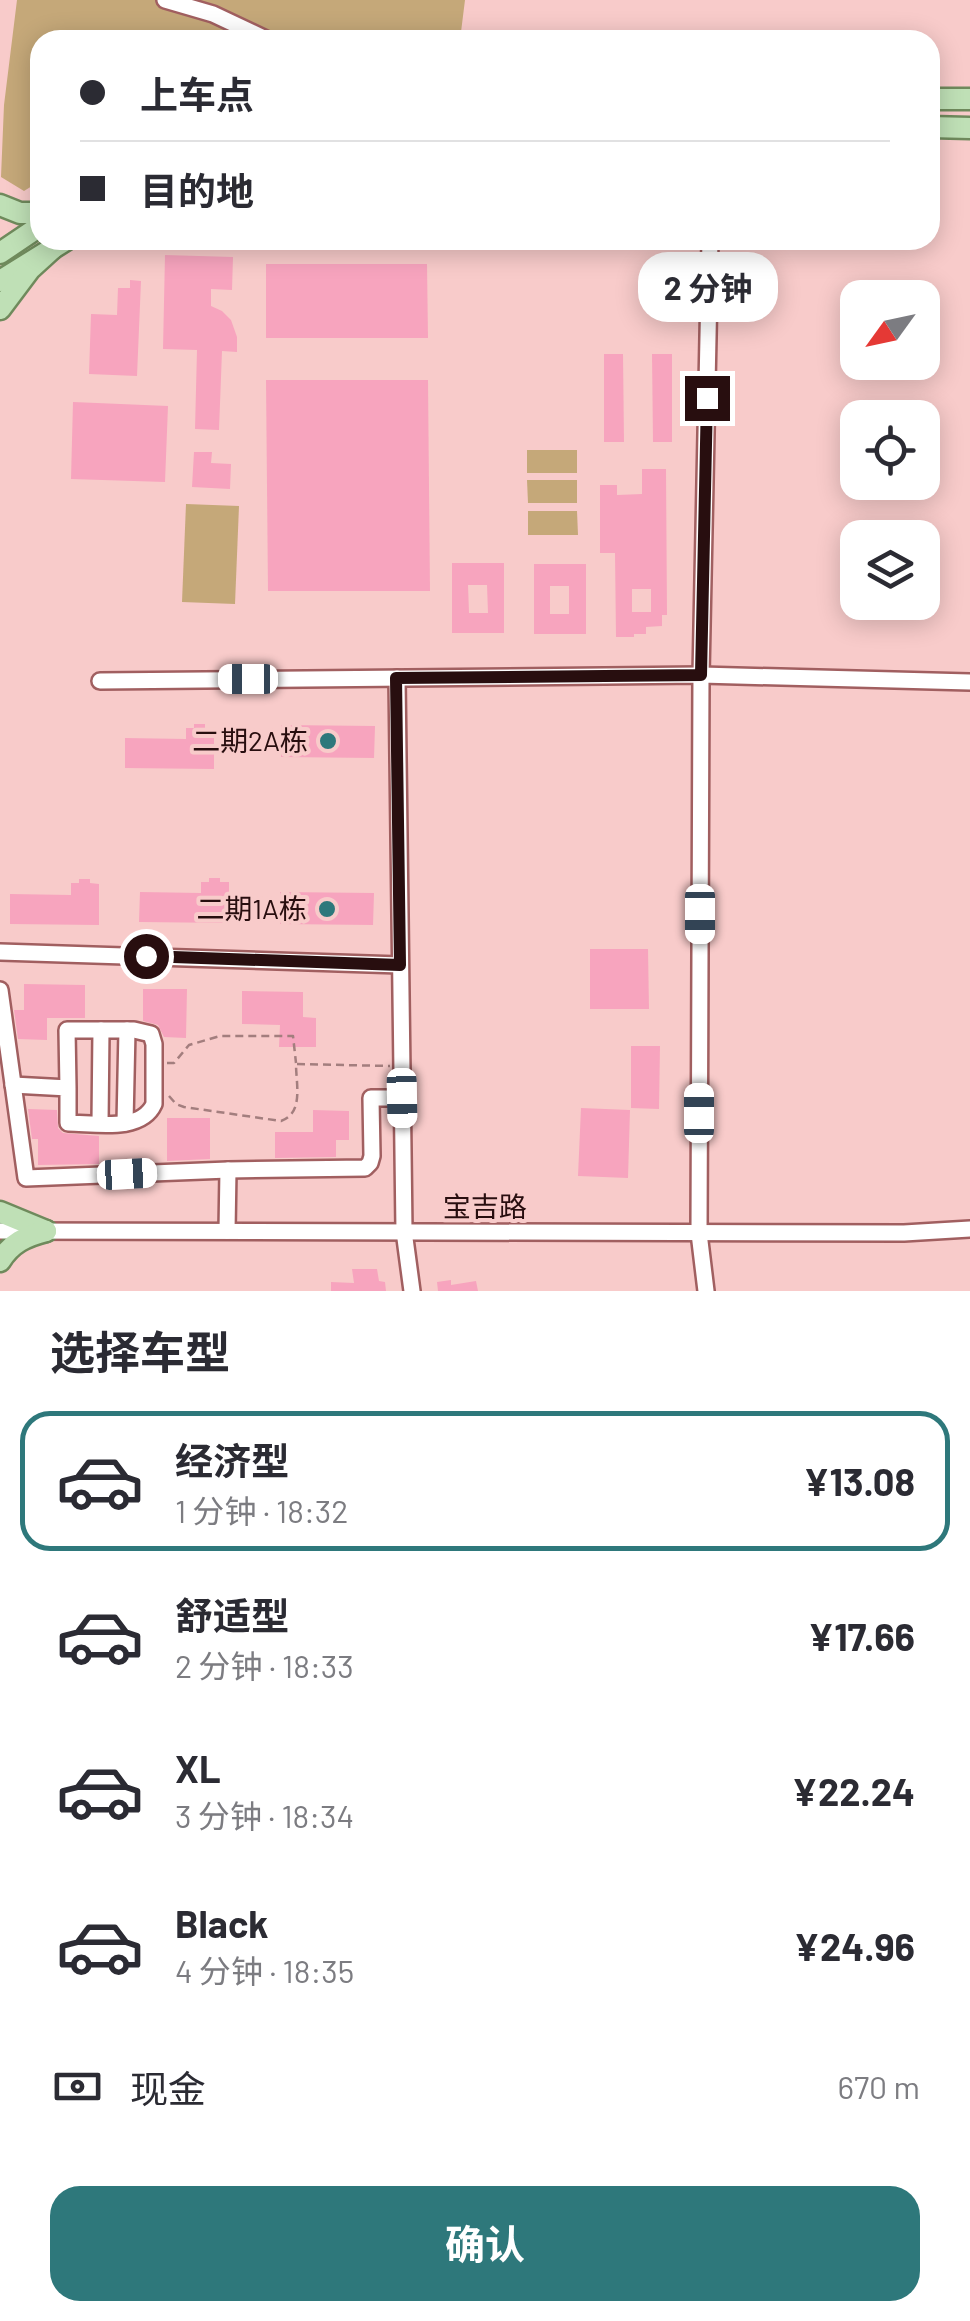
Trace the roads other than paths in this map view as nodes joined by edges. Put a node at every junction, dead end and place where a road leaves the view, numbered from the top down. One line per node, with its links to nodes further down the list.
1 (165, 0): 2 (street)
2 (247, 30)
3 (940, 99): 4 (main road)
4 (970, 99)
5 (940, 127): 6 (main road)
6 (970, 128)
7 (0, 205): 8 (main road)
8 (30, 212)
9 (30, 233): 13 (main road)
10 (49, 250): 14 (main road)
11 (52, 250): 15 (main road)
12 (710, 250): 16 (street)
13 (0, 253)
14 (0, 280)
15 (0, 309)
16 (701, 675): 17 (street); 19 (street); 37 (street)
17 (396, 678): 18 (street); 21 (street)
18 (100, 681)
19 (970, 682)
20 (0, 952): 21 (street)
21 (400, 965): 27 (street)
22 (0, 990): 25 (street)
23 (101, 1030): 24 (street); 26 (street); 28 (street)
24 (127, 1030): 29 (street); 29 (street)
25 (12, 1085): 26 (street); 30 (street)
26 (68, 1088): 28 (street)
27 (402, 1098): 30 (street); 35 (street)
28 (100, 1123): 29 (street)
29 (125, 1123)
30 (228, 1170): 36 (street)
31 (0, 1212): 34 (main road)
32 (970, 1229): 37 (street, 宝吉路)
33 (0, 1231): 34 (street, 宝吉路)
34 (46, 1231): 36 (street, 宝吉路); 38 (main road)
35 (404, 1231): 36 (street, 宝吉路); 37 (street, 宝吉路); 39 (street)
36 (227, 1232)
37 (699, 1233): 40 (street)
38 (0, 1261)
39 (412, 1291)
40 (706, 1291)

